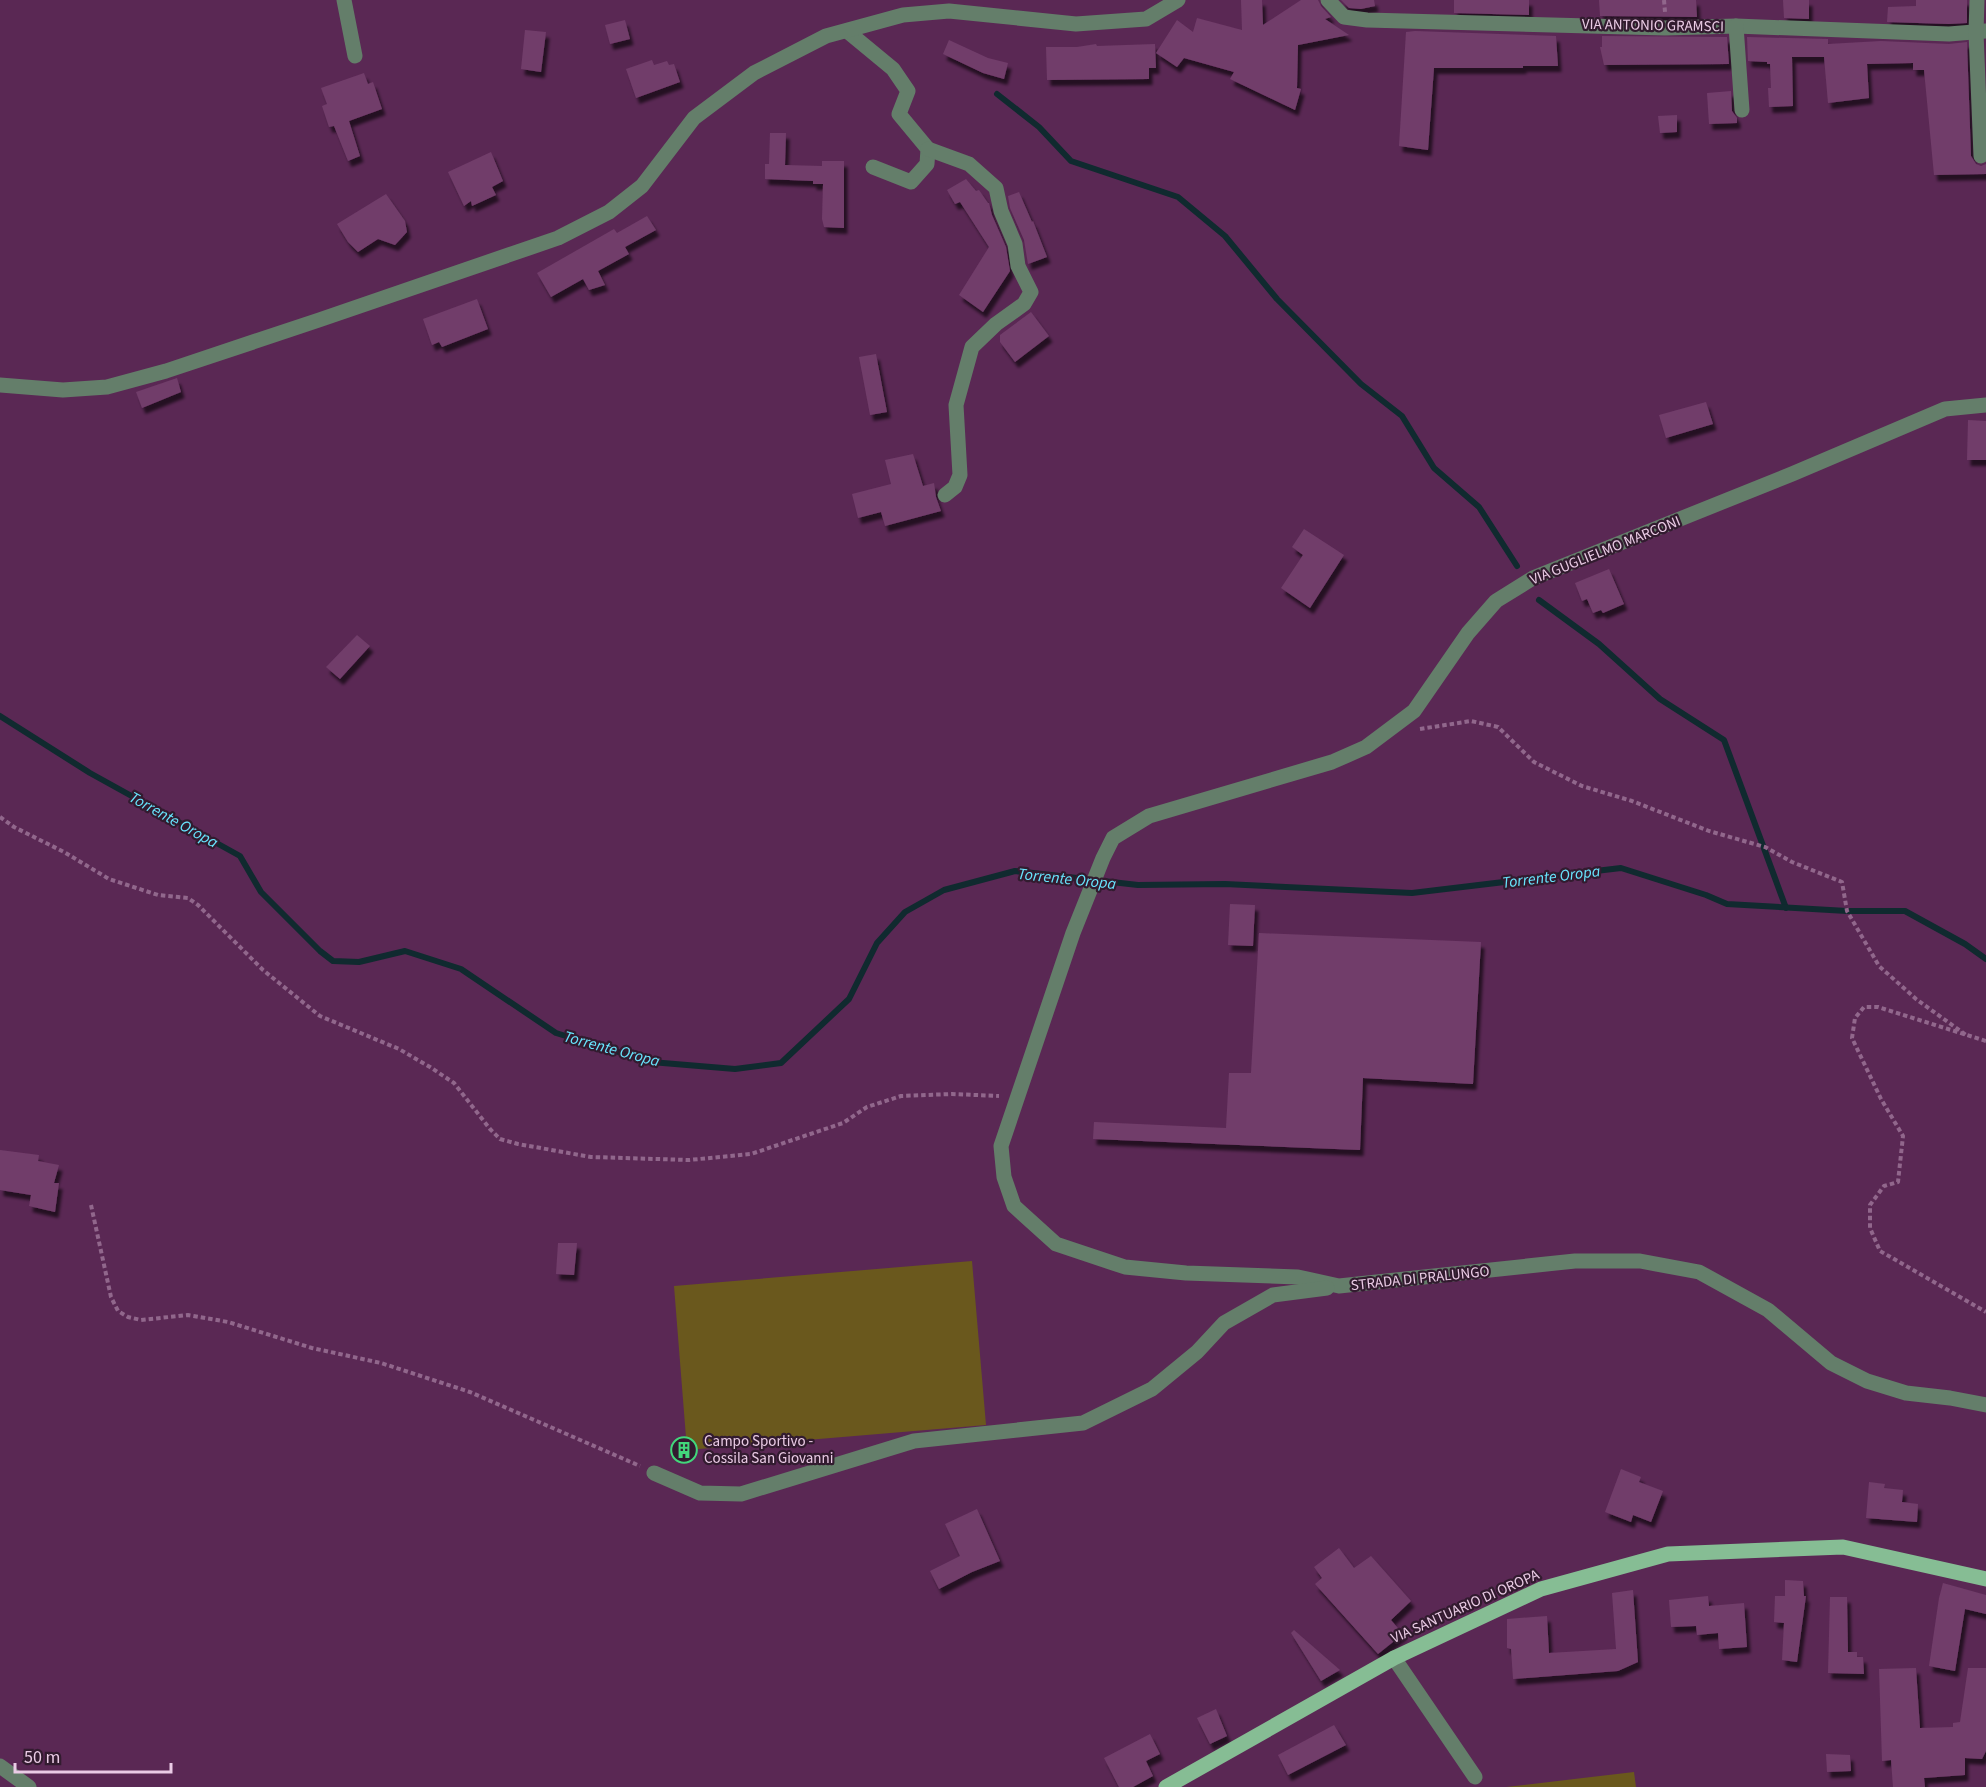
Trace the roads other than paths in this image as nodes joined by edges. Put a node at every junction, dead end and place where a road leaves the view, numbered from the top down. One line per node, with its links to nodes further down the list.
1 (344, 0): 8 (street)
2 (1178, 0): 6 (street)
3 (1328, 0): 5 (street, VIA ANTONIO GRAMSCI)
4 (1977, 0): 7 (street)
5 (1736, 26): 7 (street, VIA ANTONIO GRAMSCI); 9 (street)
6 (847, 31): 10 (street); 13 (street)
7 (1981, 32): 11 (street)
8 (355, 56)
9 (1742, 110)
10 (928, 149): 12 (street); 15 (street)
11 (1981, 156)
12 (873, 167)
13 (0, 385)
14 (1986, 405): 16 (street, VIA GUGLIELMO MARCONI)
15 (945, 495)
16 (1113, 838): 17 (street, STRADA DI PRALUNGO)
17 (1339, 1286): 18 (street, STRADA DI PRALUNGO); 19 (street)
18 (1986, 1405)
19 (654, 1473)
20 (1986, 1579): 21 (main road, VIA SANTUARIO DI OROPA)
21 (1394, 1658): 23 (street); 25 (main road, VIA SANTUARIO DI OROPA)
22 (0, 1766): 24 (street)
23 (1474, 1777)
24 (29, 1787)
25 (1166, 1787)

